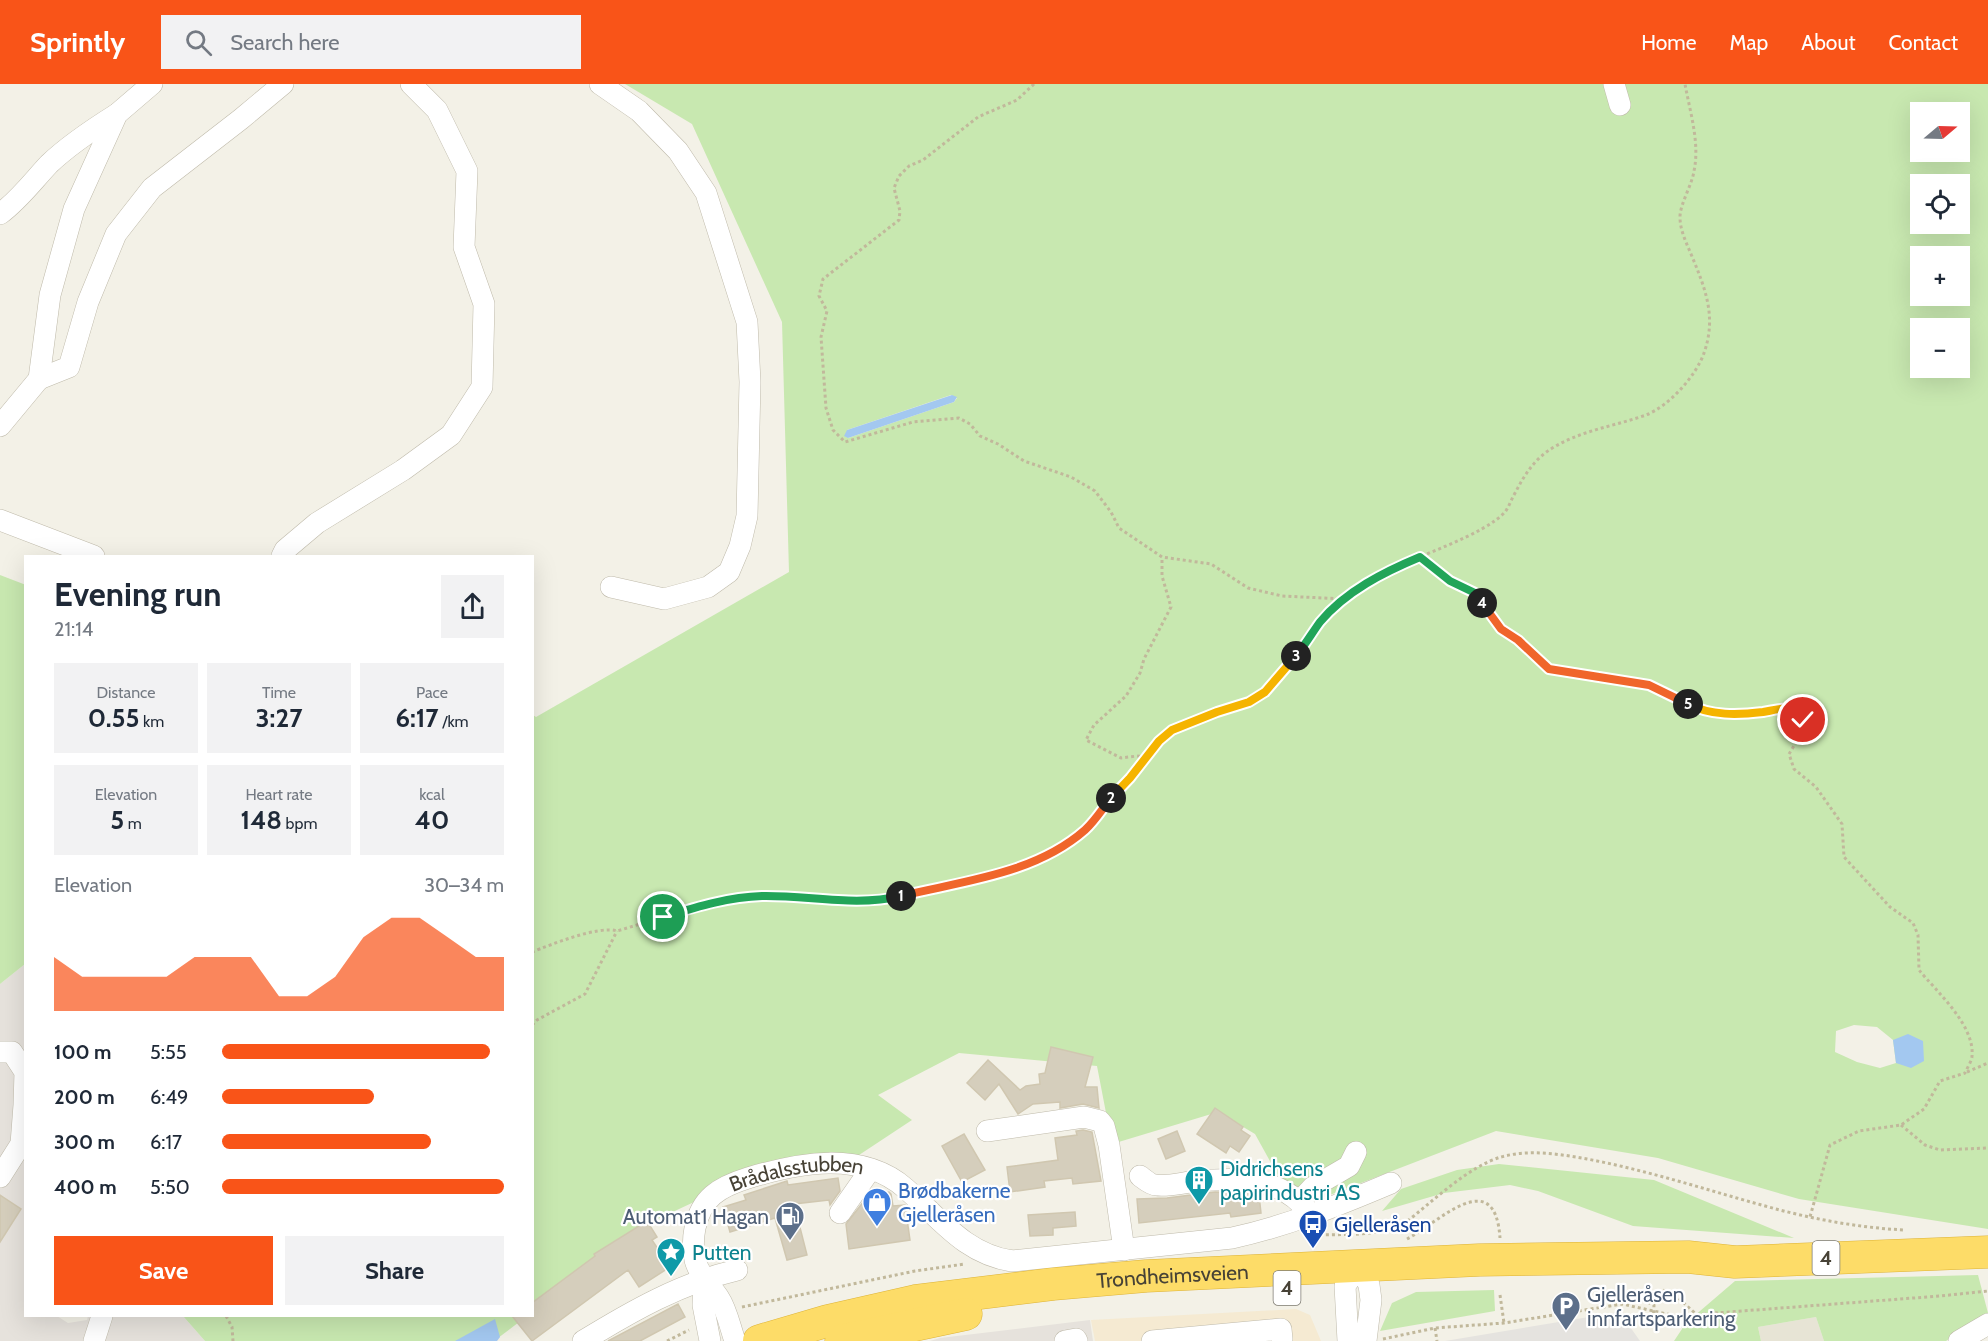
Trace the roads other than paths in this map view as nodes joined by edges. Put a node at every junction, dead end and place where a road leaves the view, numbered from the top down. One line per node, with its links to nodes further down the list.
1 (152, 84): 7 (street)
2 (283, 84): 9 (street)
3 (411, 84): 13 (street)
4 (600, 84): 14 (street)
5 (1614, 84): 6 (street)
6 (1620, 105)
7 (117, 114): 8 (street); 9 (street)
8 (0, 214)
9 (39, 379): 10 (street)
10 (0, 426)
11 (0, 520): 12 (street)
12 (91, 555)
13 (282, 555)
14 (611, 587)
15 (0, 1052): 16 (street)
16 (24, 1070)
17 (24, 1090): 22 (street)
18 (987, 1131): 26 (street)
19 (1356, 1152): 25 (street)
20 (870, 1170): 24 (street); 26 (street, Brådalsstubben); 29 (street, Brådalsstubben)
21 (1140, 1176): 25 (street)
22 (0, 1178)
23 (1391, 1183): 25 (street, Brådalsstubben)
24 (840, 1213)
25 (1306, 1217): 26 (street, Brådalsstubben)
26 (1124, 1250)
27 (1988, 1252): 30 (highway, Trondheimsveien / 4)
28 (737, 1270): 29 (street)
29 (704, 1278): 33 (street, Brådalsstubben); 37 (street); 38 (street, Brådalsstubben)
30 (1358, 1279): 39 (highway, Trondheimsveien / 4); 40 (highway, Trondheimsveien / 4); 44 (street); 45 (street)
31 (102, 1317): 36 (street)
32 (1988, 1324): 46 (street)
33 (704, 1333)
34 (1254, 1336): 35 (street); 43 (street)
35 (1282, 1338)
36 (94, 1341)
37 (583, 1341)
38 (735, 1341)
39 (759, 1341)
40 (841, 1341)
41 (1065, 1341): 42 (street)
42 (1077, 1341)
43 (1163, 1341)
44 (1348, 1341)
45 (1371, 1341)
46 (1959, 1341)

